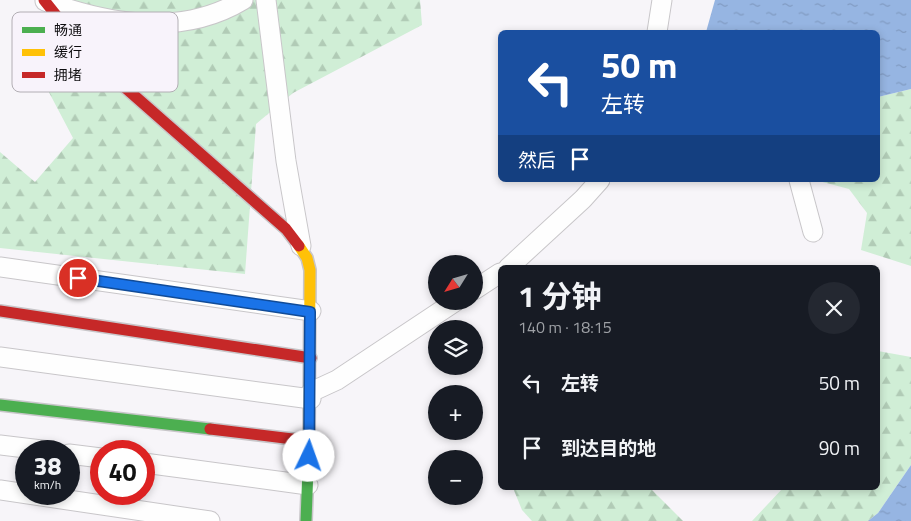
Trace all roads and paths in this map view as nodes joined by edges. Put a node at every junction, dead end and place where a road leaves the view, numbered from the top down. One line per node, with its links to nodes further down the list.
1 (243, 0): 7 (street)
2 (266, 0): 13 (street)
3 (662, 0): 8 (street)
4 (45, 1): 5 (street); 6 (street)
5 (54, 12)
6 (75, 12)
7 (178, 21)
8 (657, 30)
9 (130, 92): 13 (street)
10 (598, 182): 14 (street)
11 (800, 182): 12 (street)
12 (813, 232)
13 (302, 250): 20 (street)
14 (511, 265)
15 (0, 266): 20 (street)
16 (498, 274): 17 (street)
17 (483, 284)
18 (442, 310): 23 (street)
19 (0, 311): 22 (street)
20 (310, 312): 22 (street)
21 (0, 357): 23 (street)
22 (311, 358): 23 (street)
23 (311, 396): 25 (street)
24 (0, 405): 25 (street)
25 (309, 441): 29 (street)
26 (0, 445): 27 (street)
27 (15, 447)
28 (155, 464): 29 (street)
29 (308, 485): 32 (street)
30 (0, 490): 31 (street)
31 (210, 521)
32 (306, 521)

